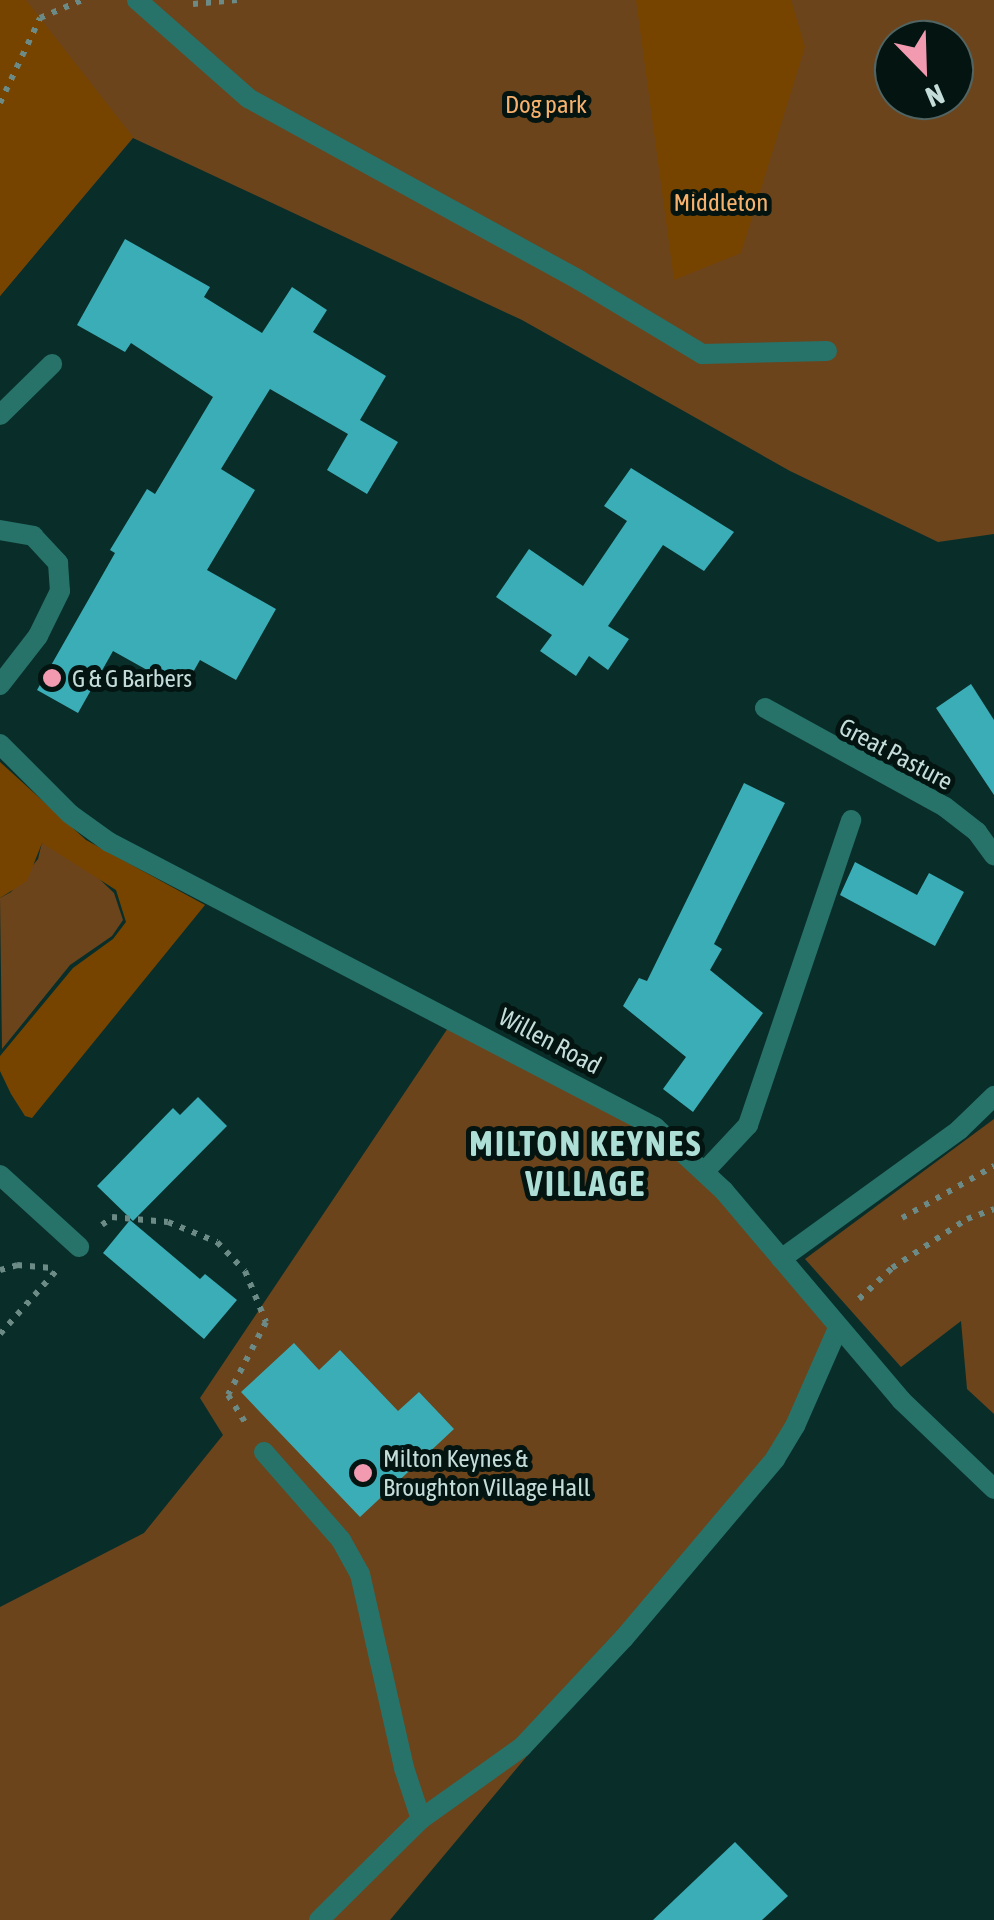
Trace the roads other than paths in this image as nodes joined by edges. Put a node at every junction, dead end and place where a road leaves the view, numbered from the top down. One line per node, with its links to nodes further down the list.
1 (137, 0): 2 (street)
2 (827, 351)
3 (52, 364): 4 (street)
4 (0, 415)
5 (0, 530): 6 (street)
6 (0, 686)
7 (765, 708): 10 (street, Great Pasture)
8 (0, 744): 12 (street, Willen Road)
9 (851, 820): 12 (street)
10 (994, 855)
11 (994, 1096): 15 (street)
12 (704, 1171): 15 (street, Willen Road)
13 (0, 1174): 14 (street)
14 (79, 1247)
15 (782, 1259): 16 (street, Willen Road)
16 (838, 1328): 18 (street, Willen Road); 19 (street)
17 (264, 1452): 19 (street)
18 (994, 1489)
19 (421, 1818): 20 (street)
20 (319, 1920)

